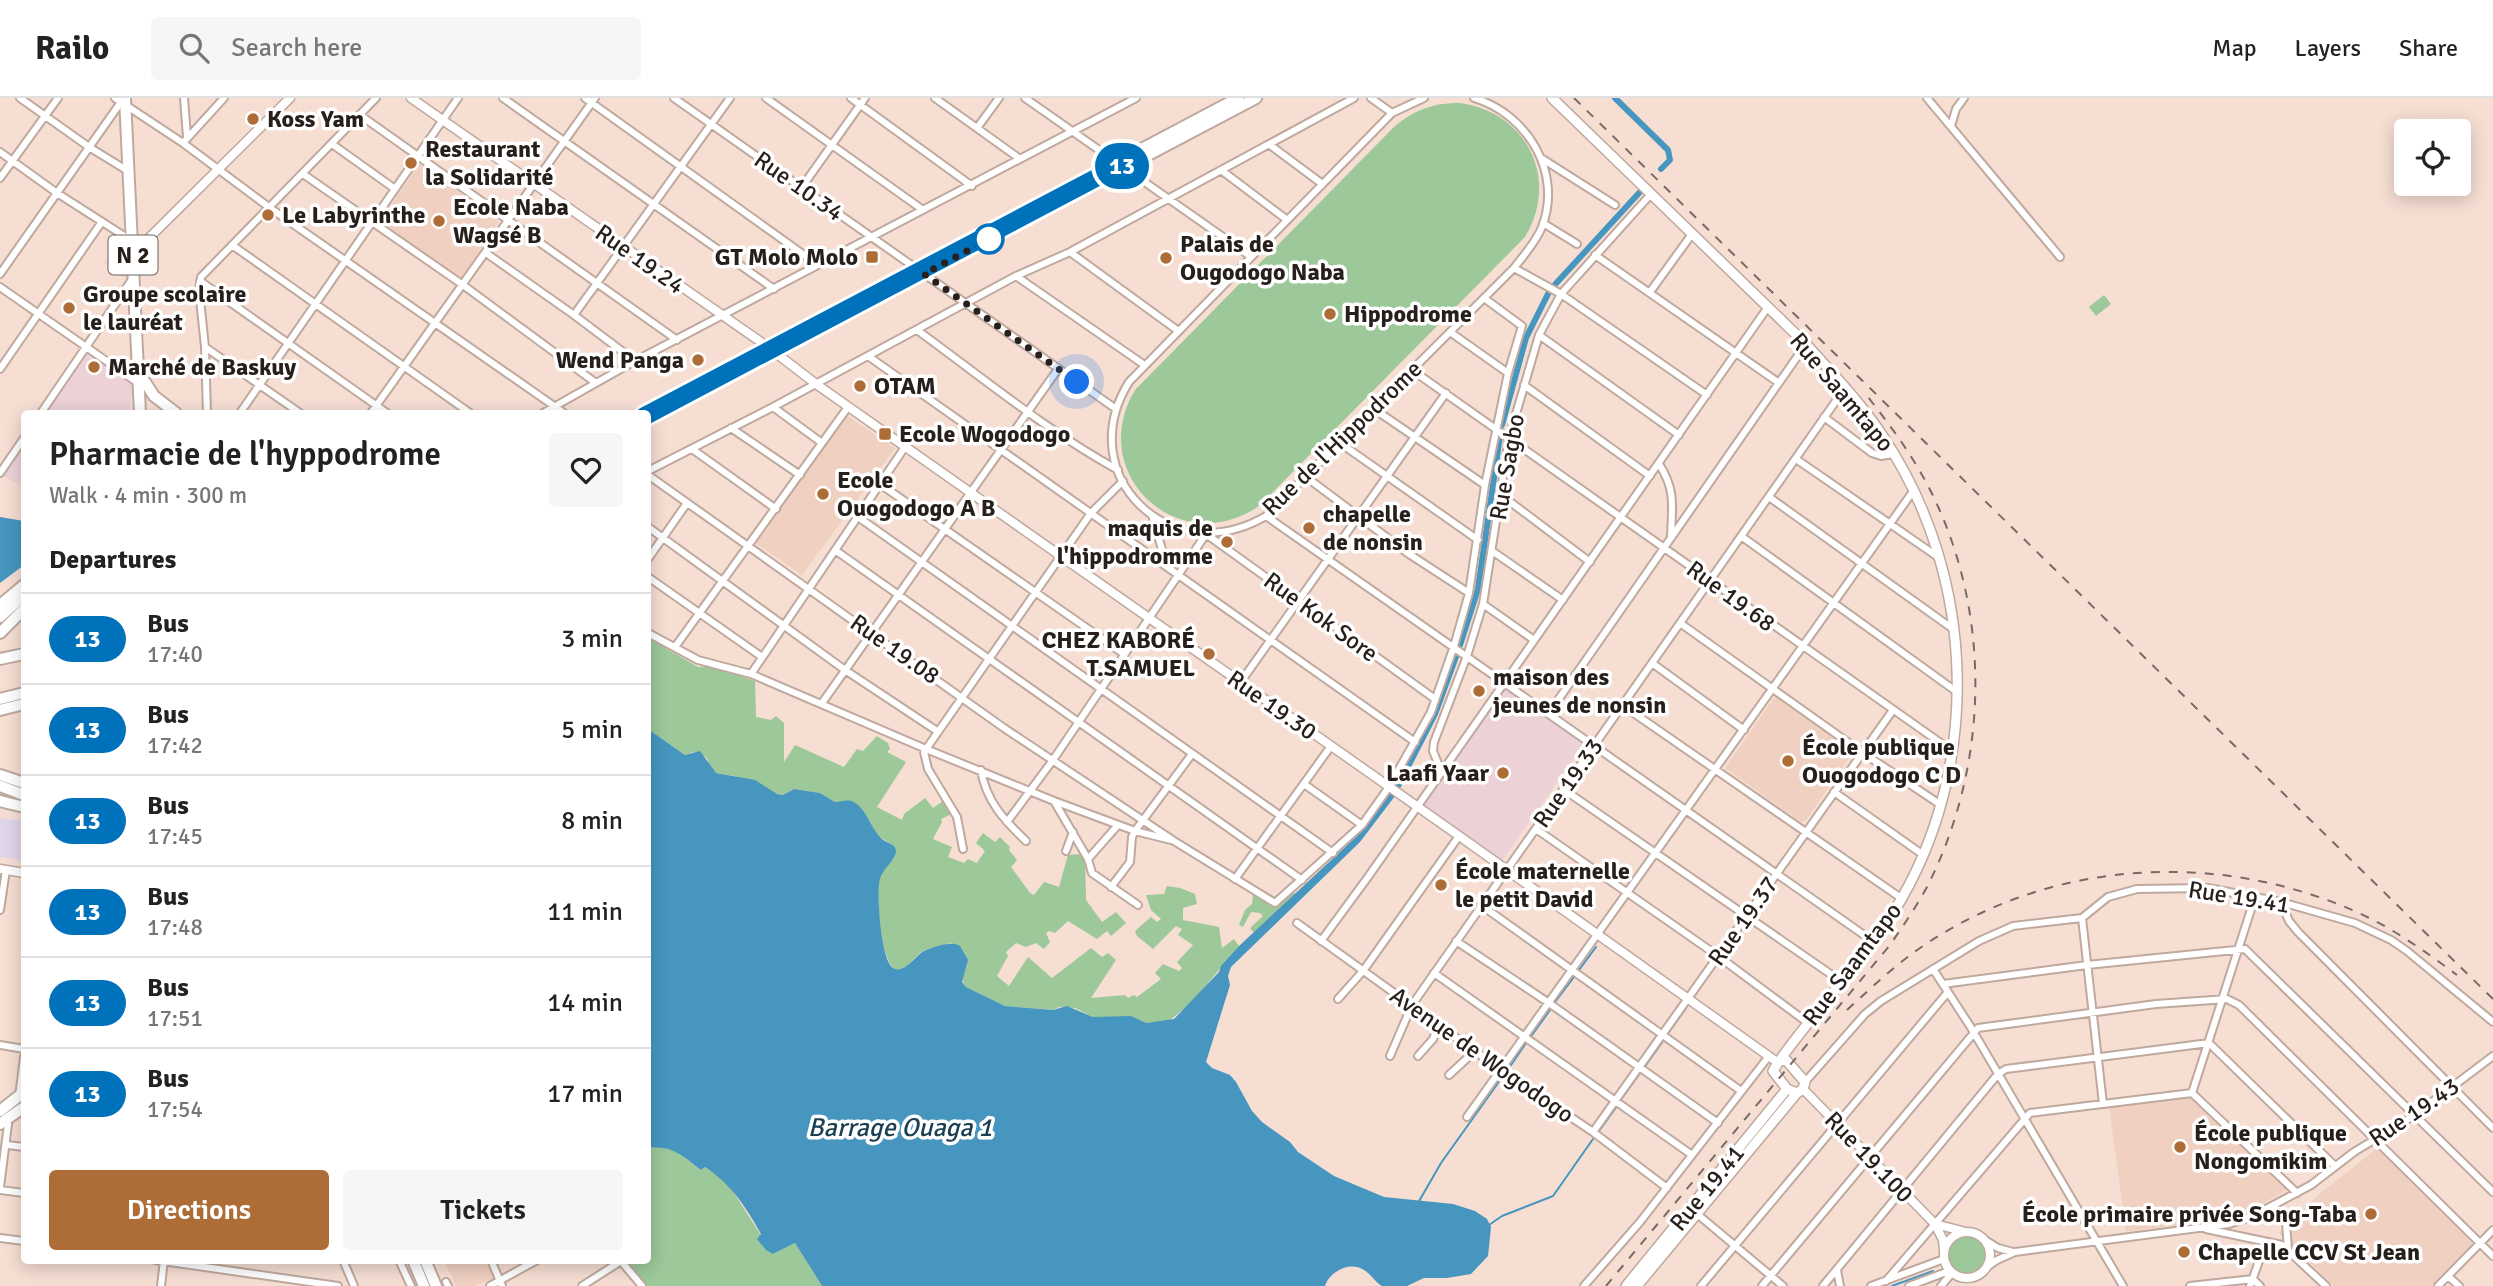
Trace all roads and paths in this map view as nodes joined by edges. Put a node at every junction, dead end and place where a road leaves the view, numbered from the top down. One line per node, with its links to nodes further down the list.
1 (20, 98): 36 (street)
2 (58, 98): 36 (street)
3 (184, 98): 42 (street)
4 (224, 98): 42 (street)
5 (290, 98): 55 (street)
6 (376, 98): 35 (street)
7 (411, 98): 37 (street, Rue 19.24)
8 (458, 98): 37 (street)
9 (503, 98): 43 (street)
10 (584, 98): 31 (street)
11 (674, 98): 38 (street, Rue 10.34)
12 (730, 98): 38 (street)
13 (766, 98): 45 (street)
14 (851, 98): 33 (street)
15 (865, 98): 33 (street)
16 (935, 98): 40 (street)
17 (999, 98): 40 (street)
18 (1025, 98): 41 (street)
19 (1119, 98): 32 (street)
20 (1136, 98): 32 (street)
21 (1238, 98): 53 (main road)
22 (1256, 98): 53 (main road)
23 (1354, 98): 46 (street)
24 (1371, 98): 34 (street)
25 (1424, 98): 34 (street, Rue de l'Hippodrome)
26 (1474, 98): 50 (street, Rue de l'Hippodrome)
27 (1552, 98): 66 (main road, Rue Saamtapo)
28 (1927, 98): 39 (street)
29 (1964, 98): 39 (street)
30 (125, 101): 42 (street); 47 (street); 57 (main road, N 2); 79 (main road, N 2)
31 (594, 101): 43 (street); 54 (street)
32 (1126, 103): 41 (street)
33 (860, 105): 45 (street); 62 (street)
34 (1392, 113): 60 (street, Rue de l'Hippodrome)
35 (360, 115): 44 (street); 49 (street)
36 (45, 116): 47 (street); 52 (street)
37 (442, 120): 49 (street); 61 (street, Rue 19.24)
38 (712, 125): 54 (street); 63 (street, Rue 10.34)
39 (1951, 127): 87 (street)
40 (977, 128): 51 (street)
41 (1071, 132): 51 (street); 53 (street)
42 (185, 140): 55 (street)
43 (565, 141): 61 (street); 68 (street)
44 (332, 144): 58 (street); 64 (street)
45 (831, 145): 63 (street); 71 (street)
46 (1270, 145): 56 (street); 60 (street)
47 (89, 147): 57 (street); 65 (street)
48 (0, 152): 52 (street)
49 (418, 157): 64 (street); 73 (street)
50 (1541, 158): 69 (street); 76 (street, Rue de l'Hippodrome)
51 (1020, 159): 62 (street)
52 (12, 161): 59 (street); 65 (street)
53 (1121, 165): 67 (street); 91 (main road)
54 (682, 167): 68 (street); 89 (street)
55 (219, 169): 70 (street); 79 (street)
56 (1221, 170): 67 (street); 72 (street)
57 (129, 172): 79 (main road, N 2)
58 (303, 174): 70 (street); 75 (street)
59 (0, 178)
60 (1321, 183): 72 (street, Rue de l'Hippodrome)
61 (534, 184): 73 (street); 82 (street, Rue 19.24)
62 (972, 186): 71 (street)
63 (802, 187): 78 (street, Rue 10.34)
64 (395, 189): 75 (street)
65 (57, 193): 74 (street); 92 (street)
66 (1651, 194): 77 (main road, Rue Saamtapo); 85 (street, Rue Sagbo)
67 (1166, 198): 83 (street); 86 (street)
68 (654, 205): 82 (street); 99 (street)
69 (1615, 205)
70 (270, 208): 81 (street); 88 (street)
71 (923, 210): 78 (street)
72 (1286, 219): 86 (street, Rue de l'Hippodrome)
73 (509, 220): 84 (street); 96 (street)
74 (101, 223): 79 (street); 106 (street)
75 (372, 223): 88 (street); 97 (street)
76 (1543, 223): 80 (street); 90 (street, Rue de l'Hippodrome)
77 (1692, 233): 100 (street); 105 (main road, Rue Saamtapo)
78 (873, 237): 89 (street); 91 (street, Rue 10.34)
79 (140, 238): 93 (main road, N 2); 133 (main road, N 2)
80 (1577, 244)
81 (232, 245): 95 (street); 103 (street)
82 (624, 247): 96 (street); 108 (street, Rue 19.24)
83 (1070, 252): 94 (street); 111 (street)
84 (486, 253): 97 (street); 107 (street)
85 (1595, 255): 100 (street); 101 (street, Rue Sagbo)
86 (1250, 256): 111 (street, Rue de l'Hippodrome)
87 (2060, 257)
88 (345, 261): 103 (street); 109 (street)
89 (818, 265): 99 (street)
90 (1514, 268): 101 (street); 102 (street, Rue de l'Hippodrome)
91 (920, 271): 104 (street, Rue 10.34); 119 (main road)
92 (0, 274)
93 (134, 276): 118 (street); 133 (main road, N 2)
94 (1016, 276): 104 (street); 125 (street)
95 (200, 281): 115 (street); 117 (street)
96 (598, 284): 107 (street); 114 (street)
97 (463, 285): 109 (street); 131 (street)
98 (0, 287): 106 (street)
99 (774, 289): 108 (street)
100 (1650, 292): 120 (street)
101 (1561, 294): 113 (street, Rue Sagbo); 139 (street)
102 (1485, 298): 112 (street, Rue de l'Hippodrome); 130 (street)
103 (316, 303): 115 (street); 126 (street)
104 (966, 304): 110 (street); 128 (street, Rue 10.34)
105 (1768, 307): 116 (main road, Rue Saamtapo); 120 (street)
106 (38, 314): 118 (street); 123 (street)
107 (574, 315): 124 (street)
108 (721, 317): 114 (street); 119 (street, Rue 19.24)
109 (435, 323): 126 (street); 141 (street)
110 (917, 330): 122 (street); 159 (street)
111 (1177, 330): 125 (street, Rue de l'Hippodrome)
112 (1450, 332): 129 (street, Rue de l'Hippodrome); 130 (street)
113 (1539, 335): 136 (street, Rue Sagbo); 164 (street)
114 (677, 340): 124 (street)
115 (289, 342): 135 (street); 140 (street)
116 (1806, 344): 132 (street); 137 (main road, Rue Saamtapo)
117 (205, 347): 135 (street); 150 (street)
118 (85, 348): 133 (street); 146 (street)
119 (771, 350): 134 (street, Rue 19.30); 158 (main road); 160 (main road)
120 (1738, 352): 132 (street); 139 (street)
121 (0, 354): 123 (street)
122 (868, 356): 134 (street); 172 (street)
123 (7, 359): 127 (street)
124 (635, 361): 131 (street)
125 (1143, 364): 144 (street, Rue de l'Hippodrome)
126 (405, 365): 140 (street); 155 (street)
127 (0, 369)
128 (1058, 369): 144 (street, Rue 10.34); 159 (street)
129 (1412, 370): 138 (street, Rue 19.68); 145 (street, Rue de l'Hippodrome)
130 (1508, 373): 163 (street)
131 (596, 383): 141 (street)
132 (1779, 383): 205 (street)
133 (143, 384): 147 (main road, N 2); 148 (main road, N 2); 149 (main road)
134 (816, 384): 142 (street); 143 (street, Rue 19.30)
135 (260, 385): 151 (street); 152 (street)
136 (1524, 385): 166 (street, Rue Sagbo); 182 (street)
137 (1845, 388): 161 (street, Rue 19.33); 173 (main road, Rue Saamtapo)
138 (1446, 393): 163 (street, Rue 19.68); 165 (street)
139 (1707, 395): 164 (street)
140 (377, 405): 153 (street); 154 (street)
141 (556, 407): 156 (street); 157 (street)
142 (774, 407): 162 (street); 168 (street)
143 (848, 407): 168 (street); 170 (street, Rue 19.30)
144 (1116, 409): 176 (street, Rue de l'Hippodrome)
145 (1374, 409): 165 (street); 169 (street, Rue de l'Hippodrome)
146 (43, 410)
147 (140, 410)
148 (146, 410)
149 (172, 410)
150 (207, 410)
151 (242, 410)
152 (296, 410)
153 (373, 410)
154 (383, 410)
155 (466, 410)
156 (550, 410)
157 (560, 410)
158 (648, 410)
159 (1028, 410): 172 (street); 176 (street)
160 (651, 417)
161 (1824, 418): 173 (street); 174 (street, Rue 19.33)
162 (731, 428): 171 (street); 180 (street)
163 (1495, 428): 166 (street, Rue 19.68); 186 (street)
164 (1679, 435): 175 (street)
165 (1416, 438): 181 (street); 186 (street)
166 (1509, 439): 189 (street, Rue Sagbo); 198 (street, Rue 19.68)
167 (21, 442): 178 (street)
168 (822, 443): 180 (street)
169 (1340, 443): 181 (street); 183 (street, Rue de l'Hippodrome)
170 (905, 447): 185 (street); 188 (street, Rue 19.30)
171 (692, 449): 177 (street); 192 (street)
172 (999, 451): 188 (street); 193 (street)
173 (1894, 454): 187 (main road, Rue Saamtapo)
174 (1796, 459): 190 (street, Rue 19.33); 199 (street)
175 (1659, 464): 182 (street); 205 (street)
176 (1118, 470): 184 (street, Rue de l'Hippodrome)
177 (651, 471)
178 (0, 473)
179 (651, 475): 191 (street, Rue 19.08)
180 (800, 475): 192 (street)
181 (1387, 476): 196 (street); 206 (street)
182 (1650, 476): 198 (street)
183 (1306, 477): 195 (street, Rue de l'Hippodrome); 196 (street)
184 (1123, 481): 193 (street); 194 (street, Rue de l'Hippodrome)
185 (880, 484): 197 (street); 201 (street)
186 (1485, 485): 206 (street)
187 (1914, 490): 199 (street); 214 (main road, Rue Saamtapo)
188 (970, 492): 201 (street); 212 (street, Rue 19.30)
189 (1501, 495): 210 (street, Rue Sagbo); 216 (street)
190 (1769, 497): 203 (street, Rue 19.33); 217 (street)
191 (687, 503): 204 (street); 207 (street, Rue 19.08)
192 (776, 509): 207 (street)
193 (1091, 513): 212 (street); 218 (street)
194 (1152, 515): 202 (street, Rue de l'Hippodrome); 218 (street)
195 (1266, 516): 202 (street, Rue de l'Hippodrome); 213 (street)
196 (1359, 516): 213 (street); 226 (street)
197 (858, 517): 209 (street); 215 (street)
198 (1621, 517): 208 (street, Rue 19.68); 216 (street)
199 (1891, 524): 214 (street); 217 (street)
200 (651, 529): 204 (street)
201 (944, 529): 215 (street); 225 (street)
202 (1206, 534): 219 (street); 230 (street, Rue Kok Sore)
203 (1741, 536): 221 (street, Rue 19.33); 231 (street)
204 (662, 538): 211 (street); 222 (street)
205 (1671, 538): 208 (street)
206 (1478, 540): 226 (street)
207 (748, 545): 222 (street); 224 (street, Rue 19.08)
208 (1664, 548): 221 (street, Rue 19.68); 274 (street)
209 (835, 550): 224 (street); 227 (street)
210 (1492, 551): 229 (street); 232 (street, Rue Sagbo)
211 (651, 554)
212 (1060, 556): 225 (street); 237 (street, Rue 19.30)
213 (1329, 558): 230 (street); 247 (street)
214 (1940, 559): 241 (main road, Rue Saamtapo)
215 (921, 562): 227 (street); 240 (street)
216 (1590, 562): 229 (street)
217 (1862, 564): 231 (street); 241 (street)
218 (1167, 567): 219 (street)
219 (1179, 575): 237 (street); 245 (street)
220 (651, 579): 235 (street)
221 (1710, 580): 238 (street, Rue 19.33); 248 (street, Rue 19.68)
222 (722, 582): 235 (street); 239 (street)
223 (21, 588): 233 (main road)
224 (808, 589): 239 (street); 243 (street, Rue 19.08)
225 (1035, 592): 240 (street); 250 (street)
226 (1469, 593): 247 (street)
227 (898, 594): 243 (street); 255 (street)
228 (21, 598): 236 (main road)
229 (1563, 600): 246 (street)
230 (1298, 601): 245 (street); 267 (street, Rue Kok Sore)
231 (1834, 603): 248 (street); 263 (street)
232 (1483, 604): 246 (street); 252 (street, Rue Sagbo)
233 (0, 605)
234 (21, 612): 242 (main road)
235 (700, 614): 249 (street); 253 (street)
236 (0, 617)
237 (1149, 618): 250 (street); 259 (street, Rue 19.30)
238 (1680, 623): 256 (street, Rue 19.33); 262 (street)
239 (783, 626): 253 (street); 257 (street)
240 (1011, 626): 255 (street); 261 (street)
241 (1954, 630): 263 (main road, Rue Saamtapo)
242 (0, 633)
243 (870, 633): 257 (street); 265 (street, Rue 19.08)
244 (651, 635): 249 (street)
245 (1271, 640): 259 (street); 278 (street)
246 (1534, 640): 260 (street)
247 (1454, 646): 252 (street); 267 (street)
248 (1801, 646): 262 (street); 271 (street, Rue 19.68)
249 (675, 647): 258 (street)
250 (1124, 654): 261 (street)
251 (21, 655): 254 (main road)
252 (1467, 656): 260 (street); 288 (street, Rue Sagbo)
253 (762, 657): 258 (street)
254 (0, 659)
255 (988, 659): 265 (street); 275 (street)
256 (1651, 663): 270 (street, Rue 19.33); 276 (street)
257 (845, 670): 268 (street); 277 (street)
258 (751, 674): 268 (street)
259 (1240, 682): 279 (street, Rue 19.30)
260 (1504, 682): 274 (street); 288 (street)
261 (1100, 688): 275 (street); 284 (street)
262 (1773, 689): 276 (street); 283 (street)
263 (1957, 692): 282 (main road, Rue Saamtapo)
264 (21, 694): 266 (main road)
265 (962, 695): 277 (street); 285 (street, Rue 19.08)
266 (0, 699)
267 (1436, 699): 278 (street)
268 (822, 703): 281 (street)
269 (21, 705): 272 (main road)
270 (1622, 705): 280 (street, Rue 19.33); 287 (street)
271 (1893, 710): 282 (street, Rue 19.68); 283 (street, Rue 19.37)
272 (0, 711): 273 (main road)
273 (21, 711)
274 (1549, 713): 280 (street)
275 (1078, 721): 285 (street); 292 (street)
276 (1744, 730): 287 (street)
277 (937, 731): 281 (street)
278 (1415, 742): 294 (street)
279 (1331, 746): 291 (street); 294 (street, Rue 19.30)
280 (1594, 746): 295 (street, Rue 19.33); 304 (street)
281 (926, 749): 286 (street); 317 (street)
282 (1954, 752): 301 (main road, Rue Saamtapo)
283 (1863, 753): 297 (street, Rue 19.37); 301 (street)
284 (1192, 754): 292 (street); 305 (street)
285 (1053, 760): 296 (street); 306 (street, Rue 19.08)
286 (981, 770): 296 (street); 307 (street)
287 (1716, 770): 304 (street); 313 (street)
288 (1441, 771): 303 (street)
289 (0, 775): 290 (main road)
290 (21, 782)
291 (1304, 784): 305 (street); 309 (street)
292 (1169, 785): 306 (street); 318 (street)
293 (0, 786): 298 (main road)
294 (1389, 787): 303 (street, Rue 19.30); 309 (street)
295 (1563, 789): 310 (street, Rue 19.33); 321 (street)
296 (1030, 791): 300 (street); 307 (street)
297 (1835, 792): 313 (street, Rue 19.37); 322 (street)
298 (21, 794)
299 (0, 801): 302 (main road)
300 (1054, 801): 308 (street); 312 (street)
301 (1941, 805): 322 (main road, Rue Saamtapo)
302 (21, 806)
303 (1416, 807): 314 (street, Rue 19.30); 342 (street)
304 (1686, 811): 321 (street); 327 (street)
305 (1280, 816): 318 (street); 320 (street)
306 (1143, 820): 311 (street); 316 (street)
307 (1007, 822): 315 (street)
308 (1118, 825): 311 (street); 323 (street)
309 (1362, 825): 320 (street)
310 (1536, 829): 324 (street, Rue 19.33); 331 (street)
311 (1135, 831): 316 (street); 330 (street)
312 (1073, 832): 319 (street); 323 (street)
313 (1806, 833): 327 (street, Rue 19.37); 333 (street)
314 (1459, 836): 324 (street, Rue 19.30); 350 (street)
315 (1026, 841)
316 (1174, 841): 328 (street)
317 (962, 849)
318 (1258, 849): 328 (street); 329 (street)
319 (1066, 850)
320 (1333, 853): 329 (street)
321 (1656, 853): 331 (street); 338 (street)
322 (1922, 854): 333 (main road, Rue Saamtapo)
323 (1088, 859): 330 (street)
324 (1507, 869): 336 (street, Rue 19.33); 341 (street, Rue 19.30)
325 (3, 870): 326 (street); 337 (street)
326 (21, 873)
327 (1776, 874): 338 (street, Rue 19.37); 344 (street)
328 (1235, 879): 329 (street)
329 (1301, 880)
330 (1111, 887): 335 (street)
331 (1628, 894): 341 (street); 346 (street)
332 (2255, 897): 334 (street, Rue 19.41); 339 (street, Rue 19.41); 345 (street)
333 (1901, 898): 344 (main road, Rue Saamtapo)
334 (2281, 902): 361 (street, Rue 19.41); 381 (street)
335 (1138, 905)
336 (1481, 905): 343 (street, Rue 19.33); 349 (street)
337 (0, 910)
338 (1746, 916): 346 (street, Rue 19.37); 352 (street)
339 (2082, 918): 347 (street); 348 (street, Rue 19.41)
340 (1297, 923): 342 (street, Avenue de Wogodogo)
341 (1598, 934): 349 (street); 356 (street, Rue 19.30)
342 (1321, 941): 350 (street, Avenue de Wogodogo)
343 (1456, 941): 351 (street, Rue 19.33); 358 (street)
344 (1874, 942): 352 (main road, Rue Saamtapo)
345 (2239, 949): 347 (street); 357 (street); 389 (street)
346 (1718, 956): 356 (street, Rue 19.37); 362 (street)
347 (2087, 965): 353 (street); 360 (street)
348 (1933, 969): 353 (street); 380 (street, Rue 19.41)
349 (1573, 970): 358 (street); 365 (street)
350 (1363, 971): 355 (street); 359 (street, Avenue de Wogodogo)
351 (1434, 973): 359 (street, Rue 19.33); 366 (street)
352 (1842, 982): 362 (main road, Rue Saamtapo)
353 (1943, 984): 354 (street)
354 (1948, 992): 364 (street); 394 (street)
355 (1338, 999)
356 (1688, 999): 365 (street, Rue 19.37); 375 (street, Rue 19.30)
357 (2222, 999): 360 (street); 367 (street); 398 (street)
358 (1549, 1003): 366 (street); 376 (street)
359 (1412, 1004): 363 (street, Avenue de Wogodogo); 371 (street, Rue 19.33)
360 (2094, 1013): 364 (street); 373 (street)
361 (2493, 1022)
362 (1808, 1023): 375 (main road, Rue Saamtapo)
363 (1439, 1025): 370 (street, Avenue de Wogodogo); 372 (street)
364 (1973, 1032): 378 (street); 402 (street)
365 (1662, 1035): 376 (street, Rue 19.37); 382 (street)
366 (1525, 1037): 377 (street); 385 (street)
367 (2209, 1043): 373 (street); 383 (street); 403 (street)
368 (0, 1045): 369 (street)
369 (21, 1048)
370 (1475, 1051): 377 (street, Avenue de Wogodogo); 379 (street)
371 (1390, 1056)
372 (1418, 1056)
373 (2098, 1056): 378 (street); 387 (street)
374 (2493, 1056): 381 (street, Rue 19.43)
375 (1775, 1060): 380 (main road); 380 (main road); 382 (street)
376 (1639, 1067): 385 (street, Rue 19.37); 393 (street)
377 (1501, 1070): 391 (street); 397 (street, Avenue de Wogodogo)
378 (1998, 1074): 392 (street); 406 (street)
379 (1449, 1075)
380 (1798, 1088): 394 (street, Rue 19.100); 411 (main road, Rue 19.41)
381 (2453, 1088): 389 (street, Rue 19.43); 396 (street)
382 (1741, 1091): 393 (street)
383 (2192, 1093): 387 (street); 409 (street)
384 (21, 1100): 388 (main road)
385 (1616, 1100): 397 (street, Rue 19.37); 401 (street)
386 (21, 1102): 395 (main road)
387 (2103, 1104): 392 (street)
388 (0, 1113)
389 (2415, 1115): 398 (street, Rue 19.43); 407 (street)
390 (21, 1116): 395 (main road)
391 (1467, 1117)
392 (2024, 1118): 412 (street); 419 (street)
393 (1717, 1123): 401 (street)
394 (1837, 1123): 402 (street, Rue 19.100); 422 (street)
395 (3, 1125): 399 (street)
396 (2493, 1128)
397 (1593, 1132): 404 (street, Avenue de Wogodogo)
398 (2375, 1139): 403 (street, Rue 19.43); 421 (street)
399 (7, 1145): 400 (street); 405 (street)
400 (21, 1147)
401 (1692, 1155): 404 (street)
402 (1870, 1157): 406 (street, Rue 19.100); 440 (street)
403 (2335, 1166): 409 (street, Rue 19.43)
404 (1667, 1188): 454 (street)
405 (0, 1189): 408 (street)
406 (1902, 1191): 412 (street, Rue 19.100); 438 (street)
407 (2493, 1192)
408 (21, 1193)
409 (2297, 1193): 410 (street, Rue 19.43)
410 (2271, 1207): 413 (street, Rue 19.43); 423 (street)
411 (1695, 1212): 422 (street); 455 (main road, Rue 19.41); 456 (main road, Rue 19.41)
412 (1935, 1224): 415 (street, Rue 19.100); 425 (street, Rue 19.100); 442 (street)
413 (2202, 1228): 419 (street, Rue 19.43); 420 (street)
414 (2493, 1230): 421 (street)
415 (1965, 1232): 418 (street); 425 (street)
416 (0, 1238): 417 (street)
417 (21, 1241)
418 (1985, 1241): 424 (street, Rue 19.43); 437 (street)
419 (2098, 1241): 424 (street, Rue 19.43); 467 (street)
420 (2266, 1242): 423 (street); 443 (street)
421 (2480, 1243): 426 (street); 441 (street)
422 (1734, 1245): 440 (street); 457 (street)
423 (2288, 1249): 470 (street)
424 (2015, 1252): 437 (street, Rue 19.43)
425 (1944, 1255): 439 (street); 442 (street)
426 (2493, 1256)
427 (164, 1264): 446 (street)
428 (185, 1264): 447 (street)
429 (345, 1264): 448 (street)
430 (401, 1264): 449 (street)
431 (415, 1264): 450 (main road)
432 (428, 1264): 445 (main road)
433 (493, 1264): 444 (street)
434 (531, 1264): 444 (street)
435 (616, 1264): 452 (street)
436 (624, 1264): 453 (street)
437 (1986, 1269): 439 (street); 466 (street)
438 (1837, 1270): 460 (street); 461 (street)
439 (1954, 1274): 463 (street); 464 (street); 465 (street)
440 (1771, 1276): 458 (street); 459 (street)
441 (2448, 1276): 471 (street); 472 (street)
442 (1886, 1280): 462 (street)
443 (2251, 1282): 468 (street); 469 (street)
444 (501, 1284): 451 (street)
445 (443, 1285)
446 (161, 1286)
447 (338, 1286)
448 (354, 1286)
449 (411, 1286)
450 (424, 1286)
451 (490, 1286)
452 (582, 1286)
453 (642, 1286)
454 (1584, 1286)
455 (1626, 1286)
456 (1637, 1286)
457 (1701, 1286)
458 (1762, 1286)
459 (1783, 1286)
460 (1823, 1286)
461 (1840, 1286)
462 (1871, 1286)
463 (1909, 1286)
464 (1941, 1286)
465 (1967, 1286)
466 (1976, 1286)
467 (2123, 1286)
468 (2190, 1286)
469 (2260, 1286)
470 (2326, 1286)
471 (2438, 1286)
472 (2459, 1286)

